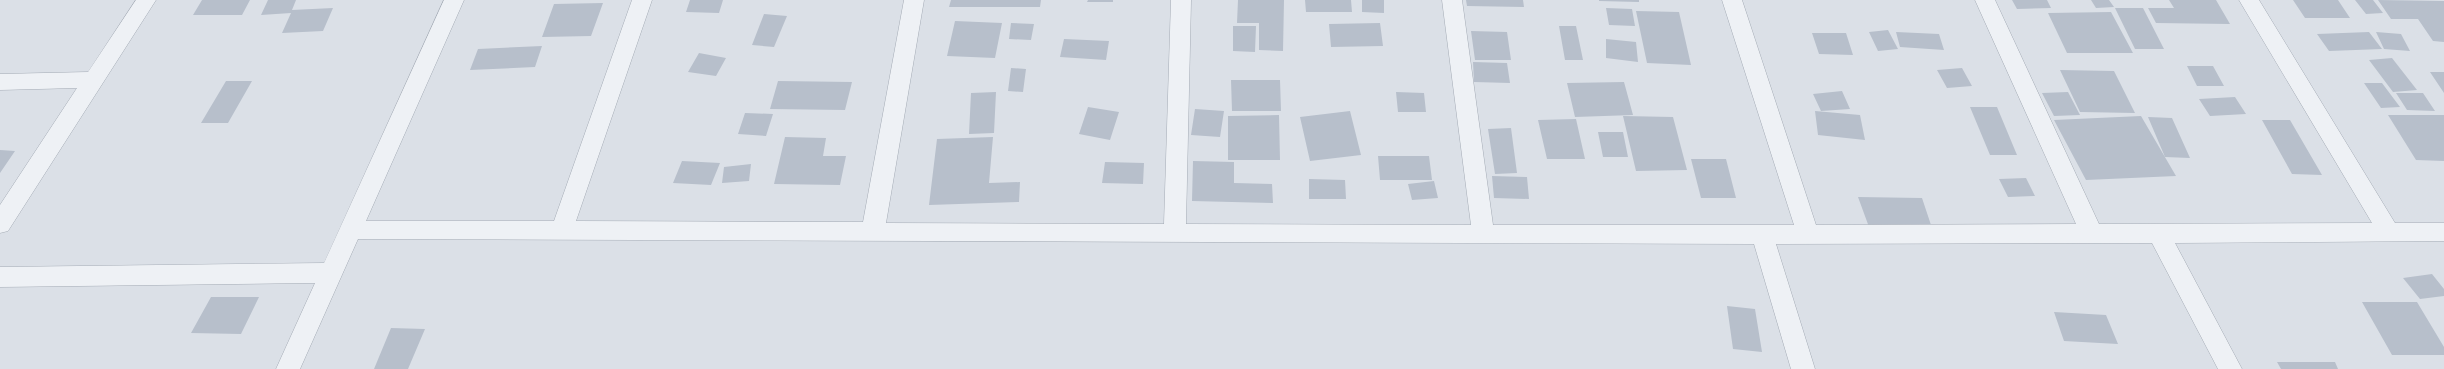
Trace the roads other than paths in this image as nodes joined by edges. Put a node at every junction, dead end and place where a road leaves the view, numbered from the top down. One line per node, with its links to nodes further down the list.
1 (146, 0): 10 (street)
2 (454, 0): 13 (street)
3 (642, 0): 14 (street)
4 (914, 0): 15 (street)
5 (1181, 0): 18 (street)
6 (1452, 0): 19 (street)
7 (1732, 0): 23 (street)
8 (1985, 0): 20 (street)
9 (2249, 0): 16 (street)
10 (94, 80): 11 (street); 12 (street)
11 (0, 82)
12 (0, 224)
13 (351, 230): 14 (street); 24 (street)
14 (562, 230): 15 (street)
15 (873, 232): 18 (street)
16 (2389, 232): 17 (street); 21 (street)
17 (2444, 232)
18 (1175, 233): 19 (street)
19 (1483, 234): 22 (street)
20 (2092, 234): 21 (street); 23 (street)
21 (2159, 234): 28 (street)
22 (1762, 235): 23 (street); 27 (street)
23 (1808, 235)
24 (331, 273): 25 (street); 26 (street)
25 (0, 278)
26 (288, 369)
27 (1803, 369)
28 (2230, 369)

